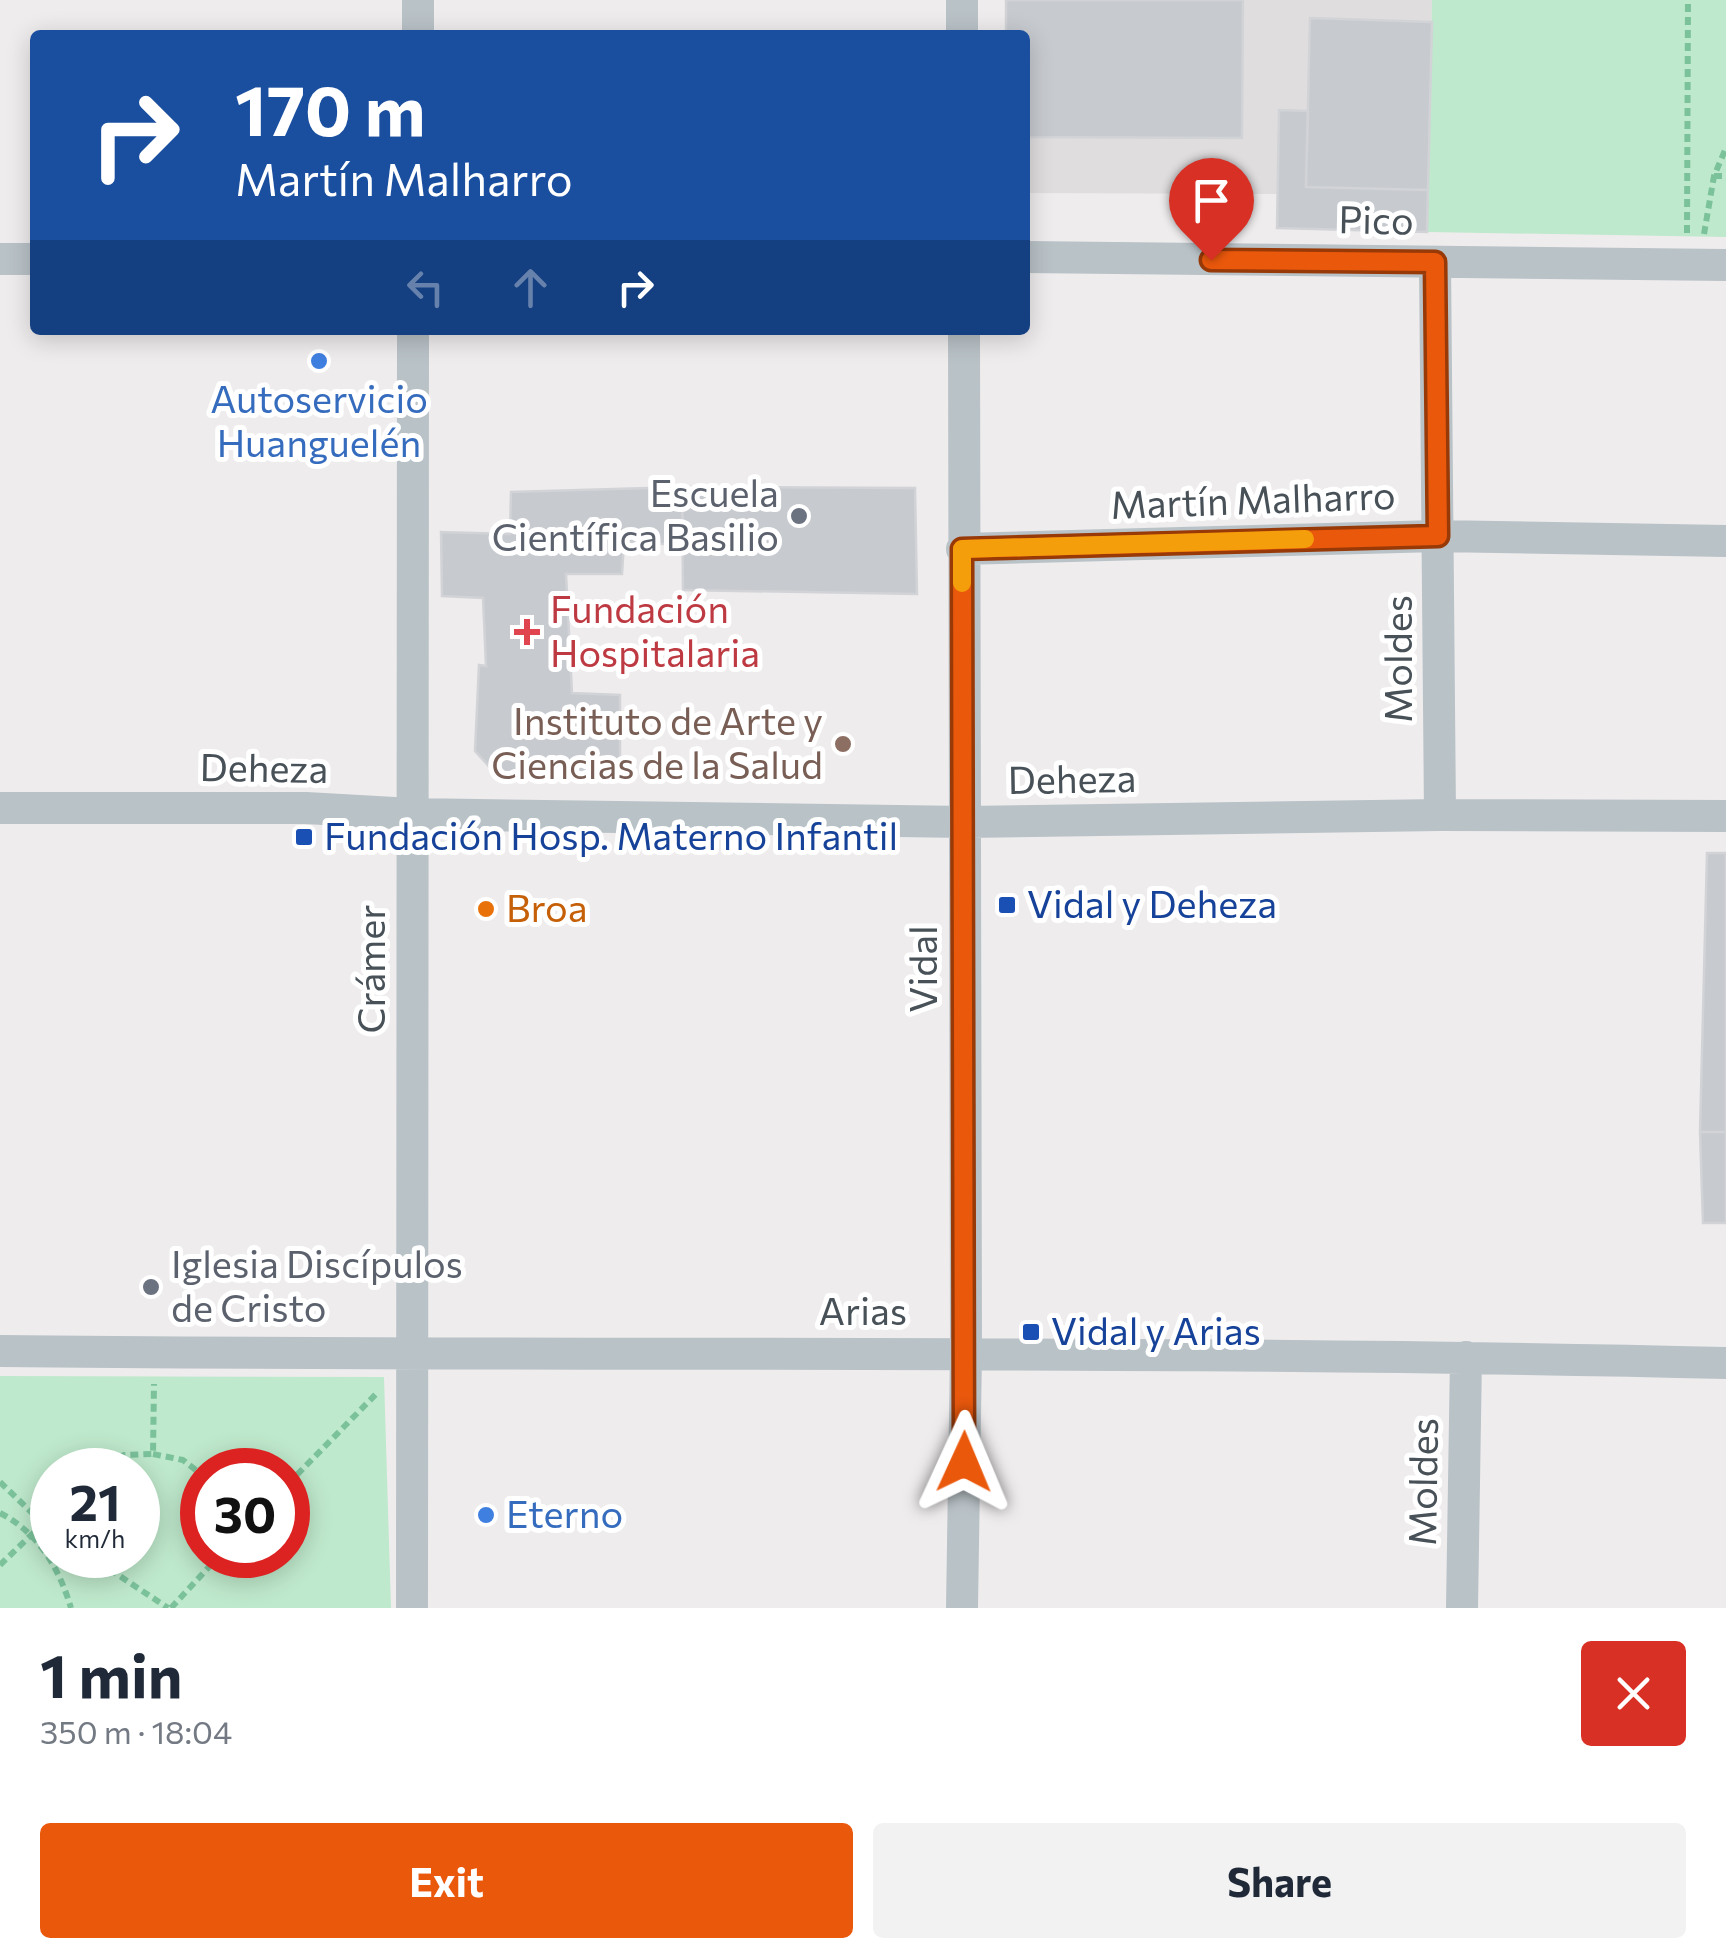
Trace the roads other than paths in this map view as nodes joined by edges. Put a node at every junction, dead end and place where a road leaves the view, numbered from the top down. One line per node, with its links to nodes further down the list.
1 (418, 0): 3 (street)
2 (962, 0): 4 (street)
3 (418, 30)
4 (962, 30)
5 (1030, 257): 8 (street, Pico)
6 (0, 259): 7 (street)
7 (30, 259)
8 (1435, 262): 9 (street, Pico); 12 (street, Moldes)
9 (1706, 265)
10 (414, 335): 16 (street, Crámer)
11 (964, 335): 14 (street, Vidal)
12 (1438, 536): 13 (street, Martín Malharro); 14 (street, Martín Malharro); 17 (street, Moldes)
13 (1726, 540)
14 (962, 549): 19 (street, Vidal)
15 (0, 808): 16 (street, Deheza)
16 (412, 814): 19 (street, Deheza); 21 (street, Crámer)
17 (1440, 814): 18 (street, Deheza); 19 (street, Deheza)
18 (1726, 816)
19 (964, 822): 22 (street, Vidal)
20 (0, 1352): 21 (street, Arias)
21 (411, 1352): 22 (street, Arias); 25 (street, Crámer)
22 (966, 1352): 23 (street, Arias); 26 (street, Vidal)
23 (1466, 1357): 24 (street, Arias); 27 (street, Moldes)
24 (1726, 1363)
25 (412, 1608)
26 (962, 1608)
27 (1462, 1608)

